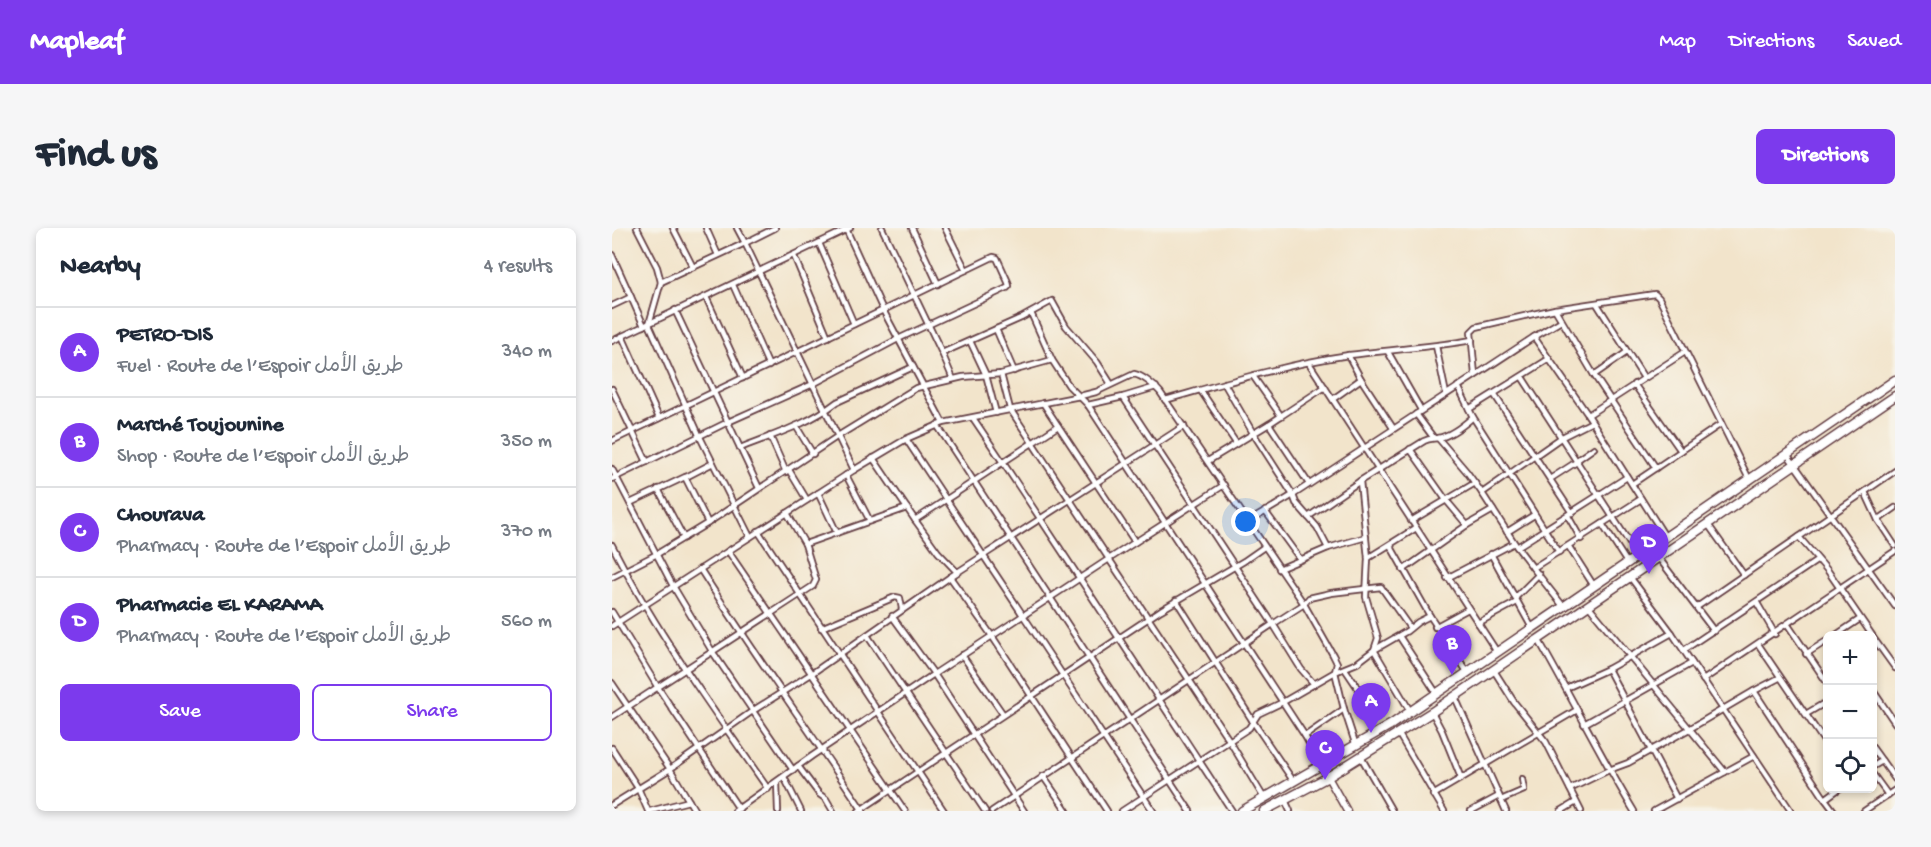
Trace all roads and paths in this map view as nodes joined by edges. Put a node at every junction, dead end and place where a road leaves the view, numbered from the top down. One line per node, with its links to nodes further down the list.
1 (637, 228): 18 (street)
2 (674, 228): 15 (street)
3 (706, 228): 13 (street)
4 (737, 228): 10 (street)
5 (776, 228): 10 (street)
6 (882, 228): 21 (street)
7 (912, 228): 19 (street)
8 (945, 228): 16 (street)
9 (847, 229): 11 (street); 28 (street)
10 (745, 243): 13 (street); 17 (street)
11 (819, 243): 14 (street); 31 (street)
12 (612, 255): 22 (street)
13 (718, 255): 15 (street)
14 (794, 256): 17 (street); 36 (street)
15 (693, 267): 18 (street)
16 (966, 270): 19 (street); 32 (street)
17 (759, 272): 20 (street); 43 (street)
18 (661, 282): 33 (street)
19 (938, 284): 21 (street)
20 (733, 285): 23 (street); 52 (street)
21 (914, 296): 28 (street); 32 (street)
22 (631, 297): 25 (street); 33 (street)
23 (706, 297): 27 (street); 61 (street)
24 (1597, 304): 26 (street); 45 (street); 46 (street)
25 (612, 306)
26 (1555, 309): 30 (street); 39 (street)
27 (675, 310): 33 (street); 75 (street)
28 (883, 310): 31 (street); 38 (street)
29 (1030, 313): 34 (street); 50 (street); 68 (street)
30 (1561, 321): 37 (street); 58 (street)
31 (854, 324): 36 (street)
32 (928, 324): 38 (street); 47 (street)
33 (646, 325): 35 (street); 87 (street)
34 (996, 329): 41 (street); 54 (street)
35 (622, 336): 40 (street); 96 (street)
36 (828, 337): 43 (street)
37 (1534, 337): 49 (street); 57 (street)
38 (898, 339): 53 (street); 67 (street)
39 (1472, 340): 42 (street); 57 (street)
40 (612, 341)
41 (970, 341): 47 (street); 56 (street)
42 (1436, 346): 44 (street); 77 (street)
43 (798, 352): 52 (street); 67 (street)
44 (1388, 352): 48 (street); 91 (street)
45 (1627, 352): 58 (street); 62 (street)
46 (1684, 352): 62 (street); 102 (street)
47 (942, 353): 63 (street)
48 (1348, 356): 51 (street); 64 (street)
49 (1550, 359): 60 (street); 93 (street)
50 (1052, 360): 54 (street); 79 (street)
51 (1309, 363): 59 (street); 73 (street)
52 (769, 366): 61 (street)
53 (913, 367): 70 (street); 90 (street)
54 (1014, 371): 55 (street)
55 (1001, 374): 56 (street); 88 (street)
56 (986, 375): 63 (street); 92 (street)
57 (1475, 375): 71 (street)
58 (1594, 375): 84 (street)
59 (1253, 376): 66 (street); 94 (street)
60 (1522, 377): 78 (street); 112 (street)
61 (743, 378): 75 (street)
62 (1644, 378): 69 (street)
63 (953, 379): 70 (street)
64 (1361, 379): 82 (street); 106 (street)
65 (1895, 380): 124 (highway)
66 (1224, 383): 76 (street); 108 (street)
67 (813, 384): 90 (street); 98 (street)
68 (1111, 384): 72 (street); 79 (street)
69 (1634, 384): 84 (street); 123 (street)
70 (923, 386): 100 (street); 110 (street)
71 (1458, 386): 77 (street); 89 (street)
72 (1156, 387): 81 (street); 83 (street)
73 (1325, 387): 82 (street); 94 (street)
74 (612, 389): 107 (street)
75 (713, 391): 87 (street); 98 (street)
76 (1201, 391): 83 (street); 116 (street)
77 (1446, 394): 91 (street)
78 (1494, 394): 89 (street); 126 (street)
79 (1080, 396): 85 (street); 86 (street)
80 (1895, 396): 134 (highway)
81 (1123, 397): 86 (street); 118 (street)
82 (1333, 399): 119 (street)
83 (1165, 400): 105 (street)
84 (1610, 400): 93 (street); 136 (street)
85 (1043, 403): 88 (street); 104 (street)
86 (1088, 405): 133 (street)
87 (686, 406): 96 (street); 111 (street)
88 (1010, 409): 92 (street); 117 (street)
89 (1469, 409): 95 (street)
90 (826, 410): 103 (street); 110 (street)
91 (1418, 412): 106 (street); 113 (street)
92 (996, 413): 97 (street)
93 (1588, 415): 99 (street)
94 (1281, 416): 101 (street)
95 (1473, 417): 113 (street); 142 (street)
96 (659, 418): 107 (street)
97 (973, 418): 100 (street); 131 (street)
98 (728, 422): 111 (street); 120 (street)
99 (1592, 422): 112 (street); 144 (street)
100 (940, 424): 114 (street); 147 (street)
101 (1269, 424): 108 (street); 152 (street)
102 (1721, 424): 123 (street); 149 (street)
103 (796, 426): 109 (street); 125 (street)
104 (1058, 426): 117 (street); 150 (street)
105 (1184, 426): 118 (street); 129 (street)
106 (1393, 428): 119 (street)
107 (633, 432): 115 (street); 130 (street)
108 (1253, 433): 116 (street); 160 (street)
109 (770, 436): 120 (street); 139 (street)
110 (838, 436): 125 (street); 138 (street)
111 (700, 437): 130 (street); 132 (street)
112 (1562, 437): 126 (street); 128 (street)
113 (1435, 438): 122 (street); 151 (street)
114 (906, 439): 127 (street); 162 (street)
115 (612, 441)
116 (1236, 443): 129 (street)
117 (1031, 444): 131 (street); 163 (street)
118 (1154, 445): 133 (street); 168 (street)
119 (1364, 447): 135 (street); 152 (street)
120 (740, 448): 155 (street)
121 (1594, 448): 128 (street)
122 (1410, 449): 135 (street); 166 (street)
123 (1681, 451): 136 (street)
124 (1786, 453): 134 (street); 149 (highway)
125 (813, 454): 139 (street)
126 (1536, 456): 142 (street); 146 (street)
127 (873, 458): 138 (street); 170 (street)
128 (1577, 460): 146 (street); 161 (street)
129 (1208, 461): 154 (street)
130 (647, 462): 145 (street)
131 (1003, 462): 147 (street); 180 (street)
132 (713, 463): 143 (street); 169 (street)
133 (1126, 464): 150 (street); 187 (street)
134 (1796, 465): 175 (street); 188 (highway)
135 (1378, 468): 148 (street); 184 (street)
136 (1656, 468): 153 (street)
137 (612, 469): 145 (street)
138 (854, 470): 141 (street)
139 (788, 471): 155 (street); 165 (street)
140 (1895, 471): 157 (street)
141 (846, 475): 158 (street); 183 (street)
142 (1509, 475): 159 (street); 176 (street)
143 (686, 477): 156 (street); 186 (street)
144 (1627, 477): 153 (street); 161 (street)
145 (614, 478): 167 (street)
146 (1550, 479): 177 (street)
147 (975, 480): 162 (street); 200 (street)
148 (1360, 481): 178 (street); 197 (street)
149 (1750, 481): 201 (highway)
150 (1097, 483): 163 (street); 203 (street)
151 (1475, 483): 159 (street); 166 (street)
152 (1309, 484): 160 (street)
153 (1632, 484): 164 (street)
154 (1224, 485): 168 (street); 185 (street)
155 (759, 488): 169 (street)
156 (657, 489): 167 (street); 199 (street)
157 (1865, 492): 175 (street); 182 (street)
158 (818, 493): 165 (street); 195 (street)
159 (1482, 493): 172 (street)
160 (1293, 495): 173 (street); 178 (street)
161 (1600, 495): 177 (street); 179 (street)
162 (946, 498): 181 (street); 218 (street)
163 (1071, 499): 180 (street); 222 (street)
164 (1641, 499): 179 (street); 201 (street)
165 (807, 500): 174 (street)
166 (1446, 500): 184 (street); 190 (street)
167 (630, 503): 216 (street)
168 (1194, 504): 187 (street); 226 (street)
169 (734, 506): 186 (street); 196 (street)
170 (907, 508): 181 (street); 183 (street)
171 (1895, 508): 182 (street)
172 (1493, 510): 190 (street); 194 (street)
173 (1264, 511): 185 (street); 223 (street)
174 (787, 513): 193 (street); 205 (street)
175 (1832, 514): 198 (street); 230 (street)
176 (1534, 515): 192 (street); 194 (street)
177 (1570, 515): 192 (street); 202 (street)
178 (1308, 517): 211 (street)
179 (1614, 517): 189 (street); 219 (street)
180 (1041, 518): 200 (street); 239 (street)
181 (915, 520): 233 (street)
182 (1878, 520): 208 (street)
183 (870, 521): 195 (street)
184 (1411, 521): 191 (street)
185 (1248, 522): 210 (street)
186 (708, 523): 199 (street)
187 (1165, 523): 203 (street); 241 (street)
188 (1707, 523): 220 (highway); 235 (street)
189 (1602, 524): 202 (street); 225 (street)
190 (1467, 525): 213 (street)
191 (1416, 528): 206 (street); 213 (street)
192 (1544, 530): 207 (street); 215 (street)
193 (758, 531): 196 (street); 246 (street)
194 (1507, 532): 207 (street)
195 (837, 533): 205 (street)
196 (750, 537): 212 (street)
197 (1366, 537): 211 (street); 221 (street)
198 (1799, 537): 224 (street); 235 (street)
199 (684, 538): 216 (street)
200 (1012, 538): 218 (street); 247 (street)
201 (1666, 538): 219 (highway)
202 (1581, 539): 209 (street)
203 (1135, 542): 222 (street)
204 (612, 544): 232 (street)
205 (805, 544): 246 (street)
206 (1390, 545): 221 (street); 231 (street)
207 (1516, 545): 217 (street); 227 (street)
208 (1895, 546)
209 (1569, 547): 215 (street); 243 (street)
210 (1264, 548): 226 (street); 229 (street)
211 (1328, 548): 223 (street)
212 (728, 550): 228 (street); 260 (street)
213 (1431, 551): 231 (street); 240 (street)
214 (1895, 551): 230 (street)
215 (1559, 552): 227 (street)
216 (657, 554): 232 (street); 242 (street)
217 (1491, 554): 240 (street); 249 (street)
218 (984, 555): 233 (street); 261 (street)
219 (1638, 557): 225 (highway)
220 (1658, 557): 238 (highway); 256 (street)
221 (1368, 558): 244 (street)
222 (1109, 559): 239 (street); 264 (street)
223 (1300, 560): 229 (street)
224 (1818, 560): 245 (street); 250 (street)
225 (1628, 564): 243 (highway)
226 (1234, 566): 241 (street); 268 (street)
227 (1533, 568): 234 (street)
228 (700, 569): 242 (street); 278 (street)
229 (1279, 569): 252 (street)
230 (1870, 569): 245 (street); 255 (street)
231 (1403, 570): 263 (street)
232 (625, 571): 236 (street); 251 (street)
233 (957, 572): 237 (street)
234 (1539, 574): 249 (street); 254 (street)
235 (1744, 575): 256 (street)
236 (612, 577)
237 (950, 577): 257 (street); 282 (street)
238 (1630, 577): 253 (highway); 279 (street)
239 (1079, 578): 247 (street); 284 (street)
240 (1448, 578): 258 (street)
241 (1205, 583): 248 (street); 286 (street)
242 (673, 586): 251 (street); 292 (street)
243 (1594, 586): 254 (highway)
244 (1366, 589): 252 (street); 273 (street); 290 (street)
245 (1839, 589): 265 (street); 269 (street)
246 (799, 595): 260 (street); 271 (street)
247 (1050, 597): 261 (street); 299 (street)
248 (1176, 600): 264 (street); 301 (street)
249 (1516, 600): 267 (street); 274 (street)
250 (1757, 603): 275 (street); 280 (street)
251 (645, 604): 266 (street); 304 (street)
252 (1304, 604): 268 (street); 308 (street)
253 (1588, 605): 285 (highway); 298 (street)
254 (1563, 606): 274 (highway)
255 (1895, 606)
256 (1697, 607): 275 (street)
257 (902, 609): 262 (street); 271 (street)
258 (1468, 609): 267 (street); 272 (street)
259 (612, 612): 266 (street)
260 (770, 614): 278 (street); 310 (street)
261 (1023, 615): 282 (street); 312 (street)
262 (892, 616): 281 (street); 311 (street)
263 (1430, 616): 272 (street); 273 (street)
264 (1148, 619): 284 (street); 315 (street)
265 (1860, 619): 276 (street); 277 (street)
266 (618, 622): 270 (street); 320 (street)
267 (1478, 623): 293 (street)
268 (1273, 624): 286 (street); 318 (street)
269 (1788, 625): 280 (street); 295 (street)
270 (612, 626)
271 (821, 627): 294 (street)
272 (1435, 627): 309 (street)
273 (1410, 628): 283 (street)
274 (1532, 628): 293 (highway)
275 (1714, 631): 291 (street)
276 (1842, 631)
277 (1868, 631)
278 (741, 633): 292 (street); 323 (street)
279 (1672, 633): 291 (street); 298 (street)
280 (1775, 634): 289 (street)
281 (867, 635): 294 (street); 324 (street)
282 (992, 636): 296 (street); 326 (street)
283 (1399, 636): 290 (street); 325 (street)
284 (1118, 639): 299 (street); 329 (street)
285 (1538, 639): 306 (highway); 321 (street)
286 (1243, 643): 301 (street); 331 (street)
287 (1823, 643): 295 (street)
288 (1877, 643): 300 (street)
289 (1758, 644): 313 (street); 316 (street)
290 (1374, 650): 305 (street); 340 (street)
291 (1684, 650): 302 (street)
292 (712, 651): 304 (street); 336 (street)
293 (1498, 653): 309 (highway)
294 (838, 654): 310 (street); 339 (street)
295 (1806, 654): 314 (street)
296 (962, 655): 311 (street); 342 (street)
297 (1895, 655): 300 (street)
298 (1631, 657): 307 (street); 319 (street)
299 (1090, 658): 312 (street); 345 (street)
300 (1889, 660): 303 (street)
301 (1216, 662): 315 (street); 346 (street)
302 (1692, 663): 316 (street); 319 (street)
303 (1895, 668)
304 (684, 669): 320 (street); 349 (street)
305 (1345, 669): 308 (street); 335 (street)
306 (1493, 669): 328 (highway); 352 (street)
307 (1608, 669): 321 (street); 330 (street)
308 (1335, 672): 318 (street); 334 (street)
309 (1468, 673): 325 (highway)
310 (811, 674): 323 (street); 351 (street)
311 (934, 674): 324 (street); 354 (street)
312 (1064, 676): 326 (street); 355 (street)
313 (1779, 678): 322 (street); 343 (street)
314 (1823, 678)
315 (1189, 680): 329 (street); 357 (street)
316 (1703, 680): 338 (street)
317 (612, 683): 333 (street)
318 (1314, 684): 331 (street)
319 (1654, 685): 330 (street); 350 (street)
320 (657, 686): 333 (street); 361 (street)
321 (1566, 688): 337 (street)
322 (1754, 691): 338 (street); 402 (street)
323 (783, 692): 336 (street); 362 (street)
324 (907, 693): 339 (street); 364 (street)
325 (1437, 694): 340 (highway)
326 (1033, 695): 342 (street); 368 (street)
327 (1877, 696): 347 (street)
328 (1455, 697): 341 (highway); 371 (street)
329 (1159, 699): 345 (street); 369 (street)
330 (1626, 701): 348 (street); 363 (street)
331 (1283, 702): 346 (street); 356 (street)
332 (1823, 703): 343 (street)
333 (627, 707): 344 (street); 375 (street)
334 (1344, 709): 356 (street); 359 (street)
335 (1372, 709)
336 (753, 710): 349 (street); 374 (street)
337 (1577, 710): 348 (street); 352 (street)
338 (1722, 710): 350 (street); 366 (street)
339 (878, 712): 351 (street); 377 (street)
340 (1410, 712): 359 (highway)
341 (1432, 712): 353 (highway); 382 (street)
342 (1003, 714): 354 (street)
343 (1806, 714): 358 (street)
344 (612, 717)
345 (1130, 718): 355 (street); 383 (street)
346 (1254, 723): 357 (street); 388 (street)
347 (1895, 723)
348 (1584, 724): 376 (street)
349 (726, 728): 361 (street); 390 (street)
350 (1691, 728): 363 (street); 378 (street)
351 (849, 731): 362 (street); 392 (street)
352 (1537, 732): 371 (street); 391 (street)
353 (1398, 733): 367 (highway); 395 (street)
354 (975, 734): 364 (street); 398 (street)
355 (1103, 736): 368 (street); 397 (street)
356 (1305, 736): 373 (street)
357 (1229, 740): 369 (street); 399 (street)
358 (1823, 741)
359 (1356, 746): 373 (highway)
360 (612, 748): 389 (street)
361 (699, 748): 375 (street); 408 (street)
362 (822, 749): 374 (street); 409 (street)
363 (1651, 750): 376 (street); 401 (street)
364 (947, 753): 377 (street); 418 (street)
365 (1877, 754): 370 (street)
366 (1754, 756): 378 (street); 439 (street)
367 (1361, 757): 381 (highway); 431 (street)
368 (1072, 758): 379 (street); 422 (street)
369 (1199, 761): 383 (street); 426 (street)
370 (1882, 761): 372 (street); 385 (street)
371 (1485, 764): 382 (street); 400 (street)
372 (1877, 764)
373 (1321, 765): 381 (street); 388 (highway)
374 (795, 768): 380 (street); 415 (street)
375 (670, 769): 389 (street); 404 (street)
376 (1609, 770): 391 (street); 437 (street)
377 (918, 772): 392 (street); 417 (street)
378 (1725, 772): 401 (street)
379 (1043, 776): 398 (street); 421 (street)
380 (784, 777): 387 (street); 414 (street)
381 (1328, 777): 403 (highway); 430 (street)
382 (1461, 778): 395 (street)
383 (1170, 779): 397 (street); 425 (street)
384 (1522, 779): 400 (street)
385 (1895, 779)
386 (1877, 780): 396 (street)
387 (777, 782): 390 (street); 413 (street)
388 (1294, 782): 399 (highway)
389 (639, 788): 406 (street); 411 (street)
390 (768, 789): 408 (street)
391 (1570, 789): 405 (street)
392 (891, 790): 409 (street); 416 (street)
393 (1895, 790): 396 (street)
394 (1834, 793): 402 (street)
395 (1433, 795): 432 (street)
396 (1888, 795): 441 (street)
397 (1143, 796): 423 (street); 424 (street)
398 (1015, 797): 419 (street); 420 (street)
399 (1264, 798): 427 (highway)
400 (1500, 798): 433 (street); 434 (street)
401 (1677, 799): 438 (street)
402 (1825, 799): 440 (street)
403 (1285, 800): 428 (highway); 429 (street)
404 (689, 801): 407 (street); 412 (street)
405 (1576, 802): 435 (street); 436 (street)
406 (612, 806): 410 (street)
407 (670, 809): 411 (street)
408 (738, 810)
409 (862, 810)
410 (614, 811)
411 (649, 811)
412 (695, 811)
413 (778, 811)
414 (801, 811)
415 (833, 811)
416 (905, 811)
417 (944, 811)
418 (985, 811)
419 (992, 811)
420 (1024, 811)
421 (1067, 811)
422 (1107, 811)
423 (1124, 811)
424 (1153, 811)
425 (1190, 811)
426 (1232, 811)
427 (1242, 811)
428 (1264, 811)
429 (1290, 811)
430 (1347, 811)
431 (1392, 811)
432 (1444, 811)
433 (1471, 811)
434 (1506, 811)
435 (1561, 811)
436 (1581, 811)
437 (1634, 811)
438 (1654, 811)
439 (1791, 811)
440 (1834, 811)
441 (1864, 811)

